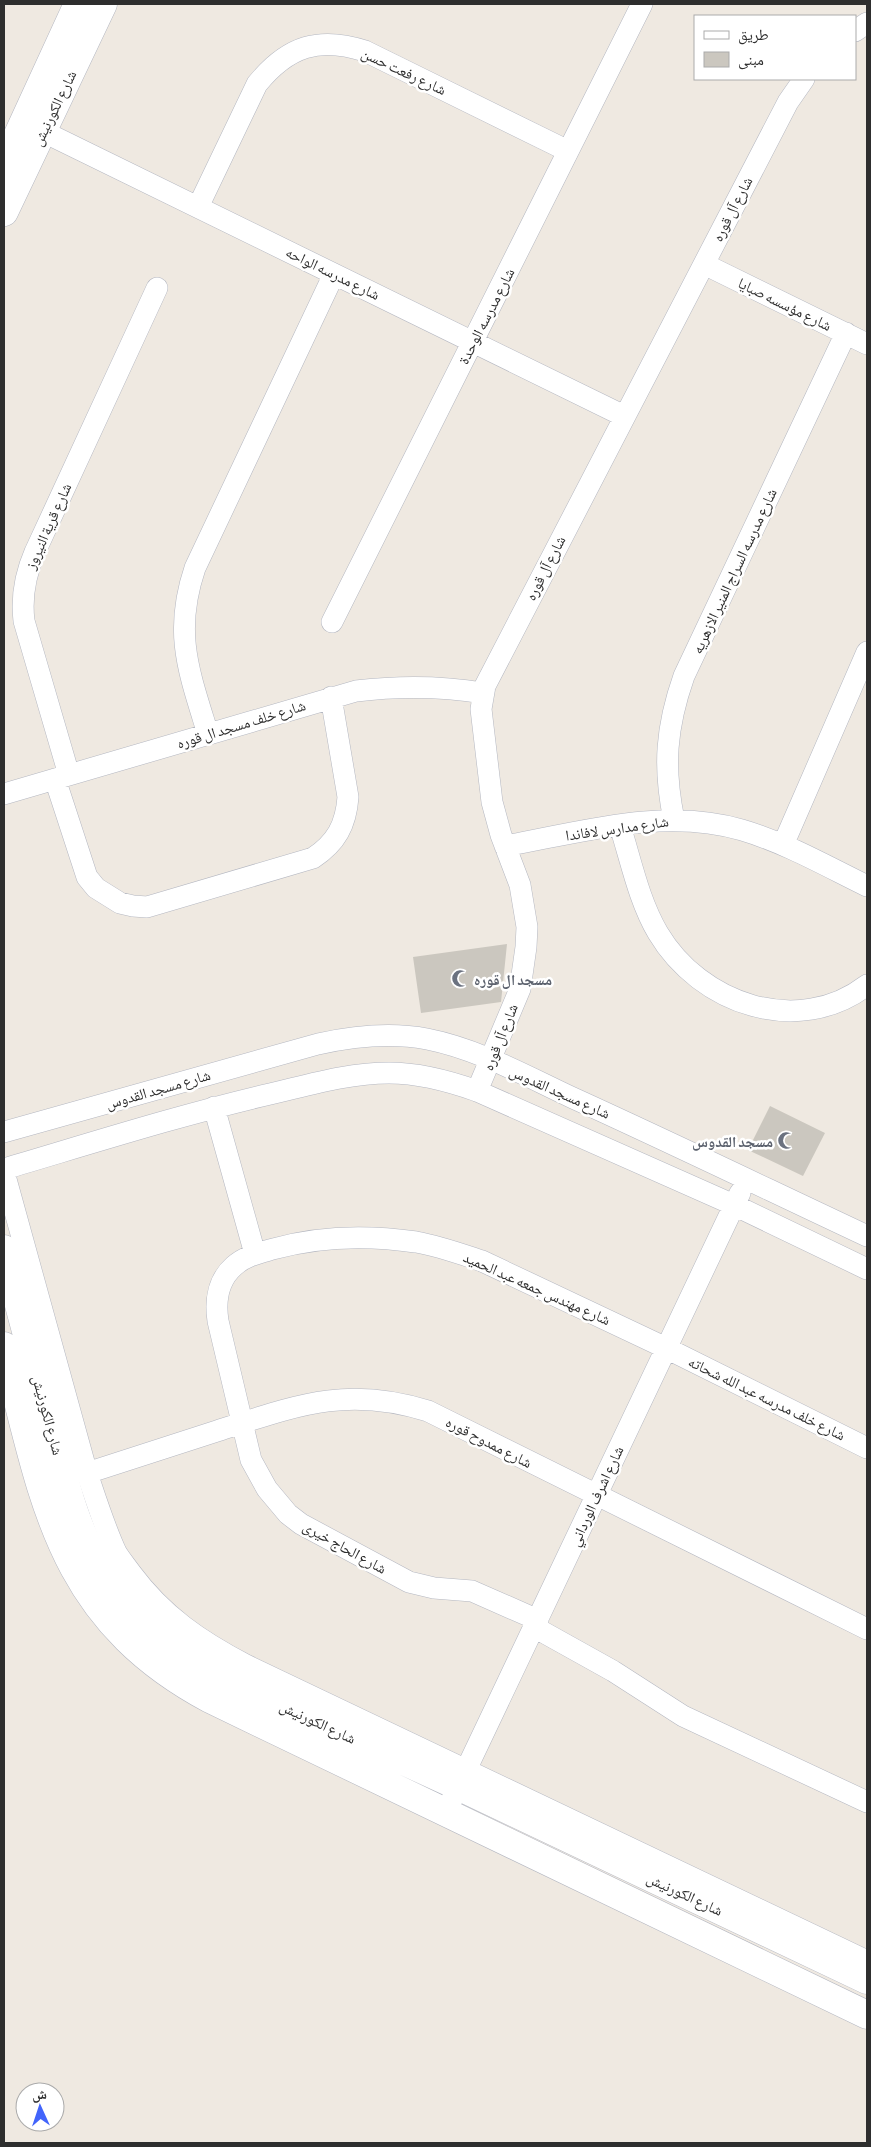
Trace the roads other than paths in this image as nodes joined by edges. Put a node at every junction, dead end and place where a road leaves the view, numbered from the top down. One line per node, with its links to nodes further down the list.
1 (78, 4): 9 (street, شارع الكورنيش)
2 (103, 4): 7 (street, شارع الكورنيش)
3 (636, 6): 8 (street, شارع مدرسه الوحدة)
4 (867, 23): 5 (street)
5 (856, 30)
6 (803, 80): 12 (street, شارع آل قوره)
7 (42, 131): 10 (street, شارع مدرسه الواحه); 11 (street, شارع الكورنيش)
8 (568, 151): 10 (street, شارع رفعت حسن); 16 (street, شارع مدرسه الوحدة)
9 (4, 165)
10 (198, 207): 13 (street, شارع مدرسه الواحه)
11 (4, 212)
12 (704, 264): 15 (street, شارع مؤسسه صبايا); 18 (street, شارع آل قوره)
13 (334, 274): 16 (street, شارع مدرسه الواحه); 23 (street)
14 (157, 288): 24 (street, شارع قرية النيروز)
15 (846, 333): 17 (street, شارع مؤسسه صبايا); 26 (street, شارع مدرسه السراج المنير الازهريه)
16 (473, 342): 18 (street, شارع مدرسه الواحه); 19 (street, شارع مدرسه الوحدة)
17 (867, 344)
18 (624, 416): 21 (street, شارع آل قوره)
19 (332, 622)
20 (867, 652): 28 (street)
21 (483, 693): 22 (street, شارع خلف مسجد ال قوره); 29 (street, شارع آل قوره)
22 (331, 697): 23 (street, شارع خلف مسجد ال قوره); 24 (street, شارع قرية النيروز)
23 (208, 734): 24 (street, شارع خلف مسجد ال قوره)
24 (62, 777): 25 (street, شارع خلف مسجد ال قوره)
25 (4, 794)
26 (674, 820): 27 (street, شارع مدارس لافاندا); 28 (street, شارع مدارس لافاندا)
27 (620, 826): 29 (street, شارع مدارس لافاندا); 31 (street)
28 (783, 845): 30 (street, شارع مدارس لافاندا)
29 (505, 846): 32 (street, شارع آل قوره)
30 (867, 886)
31 (867, 985)
32 (492, 1061): 33 (street, شارع آل قوره); 35 (street, شارع مسجد القدوس); 37 (street, شارع مسجد القدوس)
33 (477, 1091): 34 (street); 38 (street)
34 (214, 1107): 36 (street); 41 (street)
35 (4, 1132)
36 (4, 1171): 47 (street)
37 (747, 1179): 38 (street, شارع اشرف الورداني); 39 (street, شارع مسجد القدوس)
38 (734, 1205): 42 (street); 44 (street, شارع اشرف الورداني)
39 (867, 1236)
40 (4, 1249): 51 (street, شارع الكورنيش)
41 (255, 1254): 44 (street, شارع مهندس جمعه عبد الحميد); 45 (street, شارع الحاج خيرى)
42 (867, 1269)
43 (4, 1346): 53 (street, شارع الكورنيش)
44 (666, 1348): 46 (street, شارع خلف مدرسه عبد الله شحاته); 48 (street, شارع اشرف الورداني)
45 (242, 1423): 47 (street, شارع ممدوح قوره); 48 (street, شارع ممدوح قوره); 49 (street, شارع الحاج خيرى)
46 (867, 1448)
47 (87, 1473): 51 (street)
48 (596, 1496): 49 (street, شارع اشرف الورداني); 50 (street, شارع ممدوح قوره)
49 (536, 1624): 51 (street, شارع اشرف الورداني); 52 (street, شارع الحاج خيرى)
50 (867, 1629)
51 (462, 1778): 53 (street, شارع اشرف الورداني); 54 (street); 55 (street, شارع الكورنيش)
52 (867, 1802)
53 (446, 1812): 56 (street, شارع الكورنيش)
54 (867, 1961)
55 (867, 1980)
56 (867, 2015)

